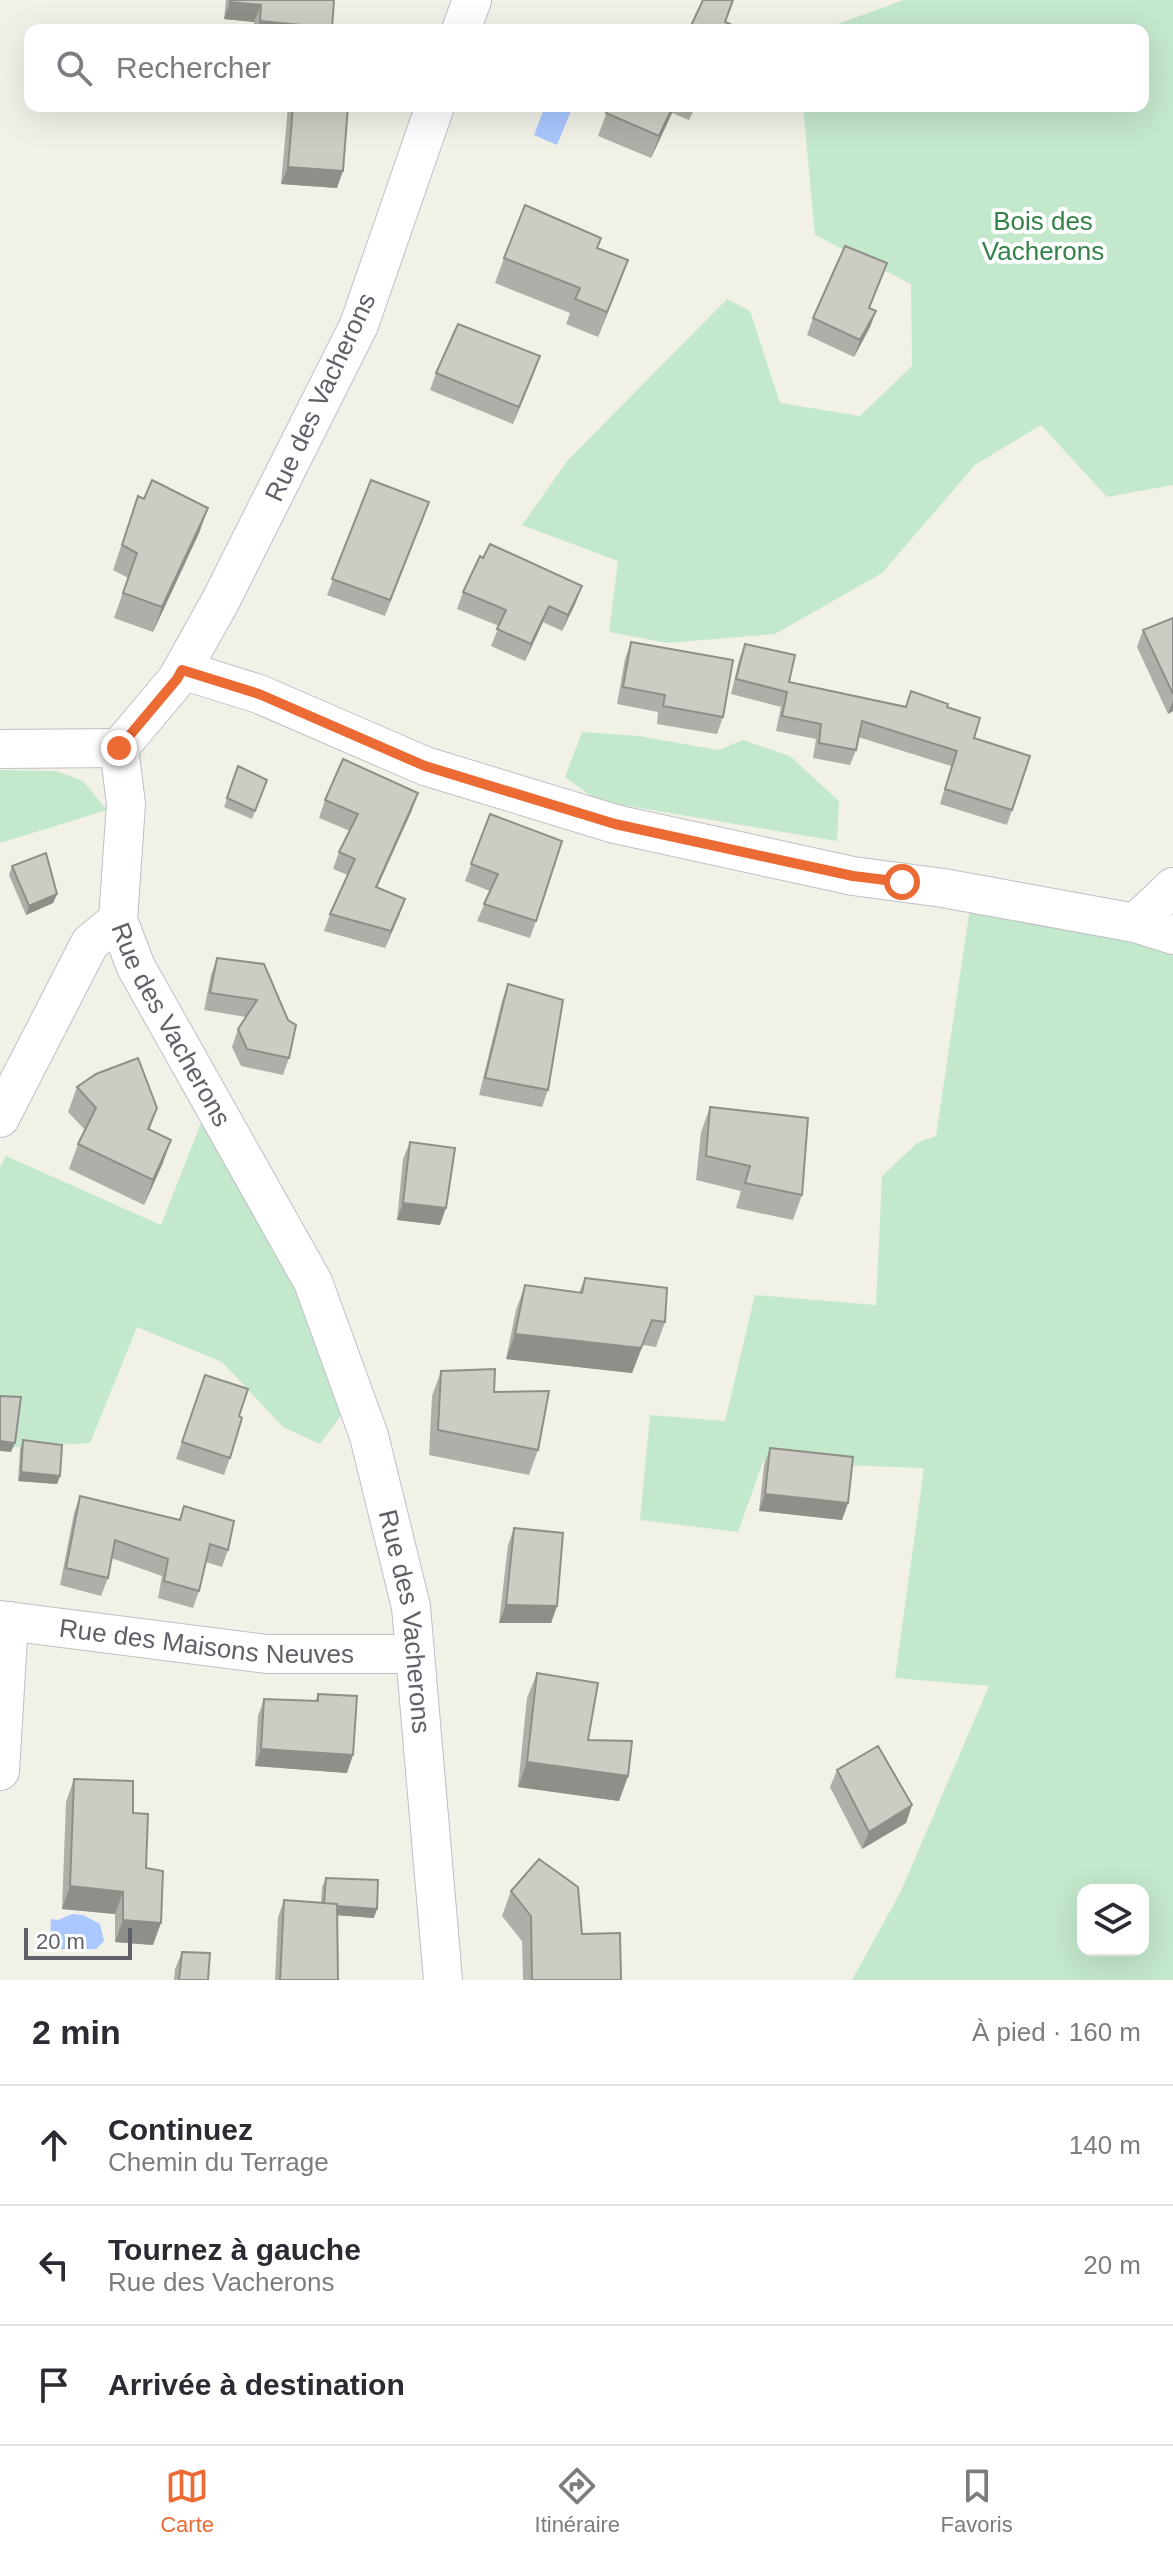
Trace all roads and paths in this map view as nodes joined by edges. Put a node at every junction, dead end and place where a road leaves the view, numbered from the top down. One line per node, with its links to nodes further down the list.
1 (472, 0): 2 (street)
2 (463, 24)
3 (433, 112): 4 (street, Rue des Vacherons)
4 (182, 670): 5 (street, Rue des Vacherons); 9 (street)
5 (119, 748): 6 (street); 8 (street, Rue des Vacherons)
6 (0, 749)
7 (1173, 887): 9 (street)
8 (118, 920): 11 (street); 14 (street, Rue des Vacherons)
9 (1135, 923): 10 (street)
10 (1173, 935)
11 (18, 1051): 12 (street)
12 (0, 1118)
13 (5, 1621): 14 (street, Rue des Maisons Neuves); 15 (street)
14 (415, 1654): 16 (street, Rue des Vacherons)
15 (0, 1771)
16 (443, 1980)

